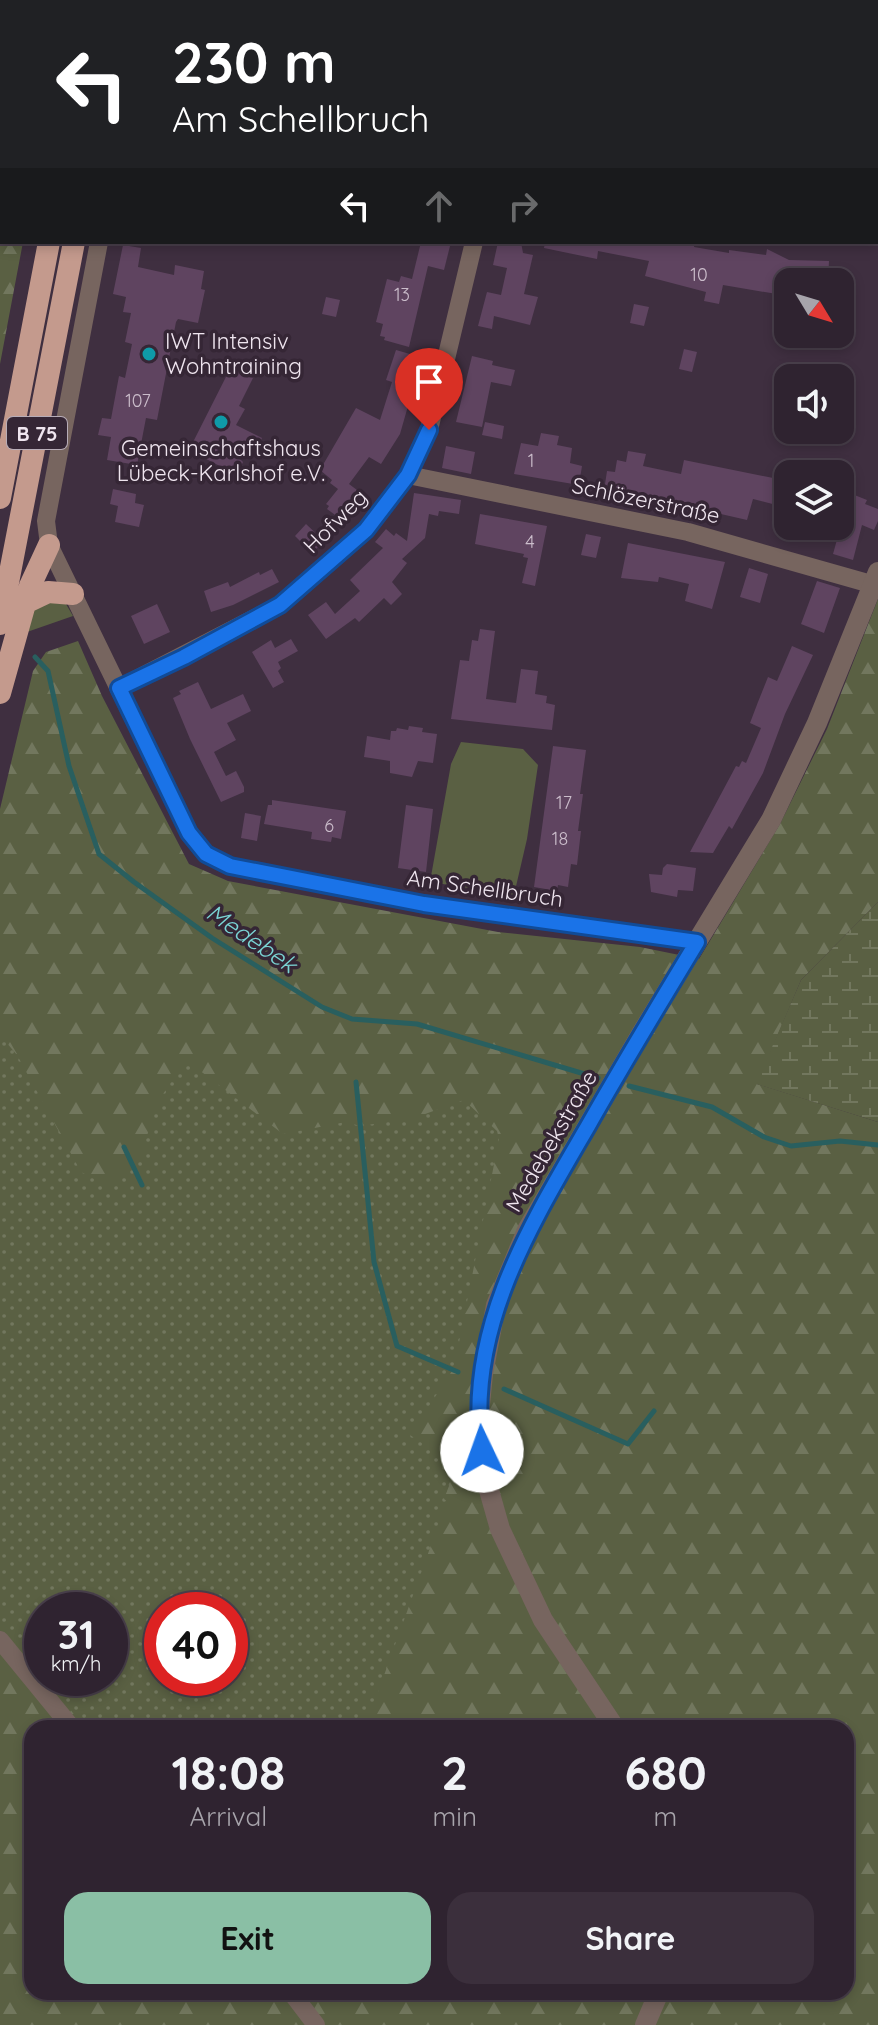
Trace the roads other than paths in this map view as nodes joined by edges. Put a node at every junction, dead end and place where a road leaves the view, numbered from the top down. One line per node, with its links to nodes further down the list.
1 (49, 244): 6 (highway, B 75)
2 (74, 244): 11 (highway, B 75)
3 (99, 244): 7 (street)
4 (474, 244): 5 (street, Hofweg)
5 (408, 475): 8 (street, Schlözerstraße); 12 (street, Hofweg)
6 (0, 498)
7 (49, 545): 9 (street, Am Schellbruch); 10 (highway)
8 (875, 578): 14 (street)
9 (73, 594): 10 (highway); 12 (street, Am Schellbruch)
10 (27, 602): 13 (highway)
11 (0, 624)
12 (119, 688): 14 (street, Am Schellbruch)
13 (0, 693)
14 (697, 942): 17 (street, Medebekstraße)
15 (0, 1640): 16 (street)
16 (65, 1720)
17 (610, 1720)
18 (297, 2000): 20 (street)
19 (656, 2000): 21 (street)
20 (316, 2025)
21 (645, 2025)

